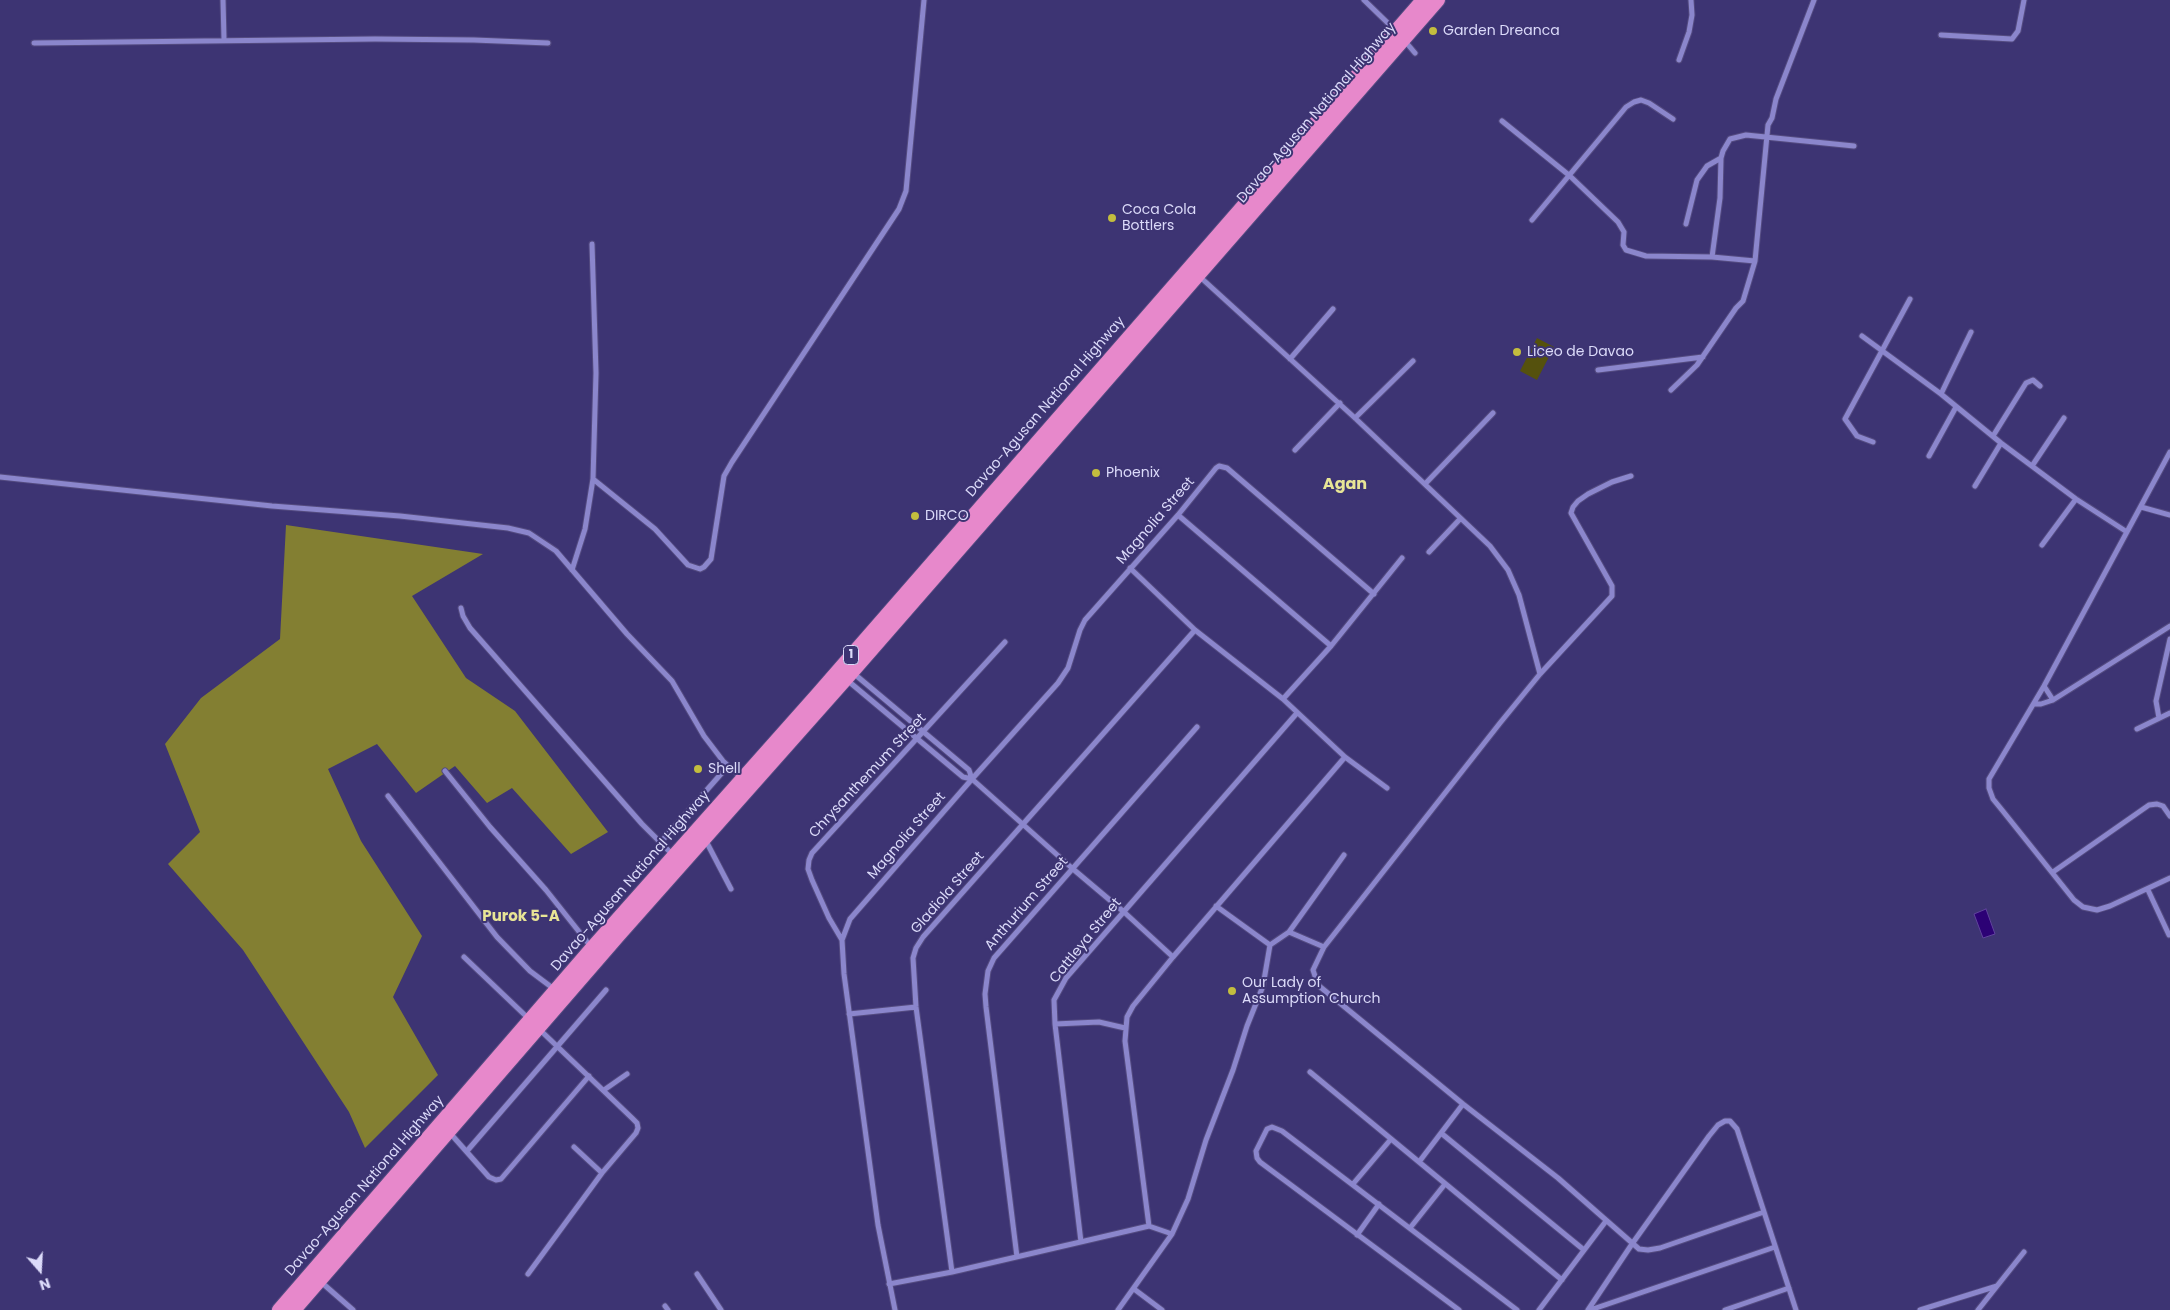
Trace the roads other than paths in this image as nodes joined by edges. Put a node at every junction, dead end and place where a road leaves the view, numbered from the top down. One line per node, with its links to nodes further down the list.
1 (223, 0): 11 (street)
2 (924, 0): 54 (street)
3 (1364, 0): 9 (street)
4 (1423, 0): 9 (highway, Davao-Agusan National Highway / 1)
5 (1438, 0): 9 (highway, Davao-Agusan National Highway / 1)
6 (1690, 0): 15 (street)
7 (1814, 0): 18 (street)
8 (2024, 0): 10 (street)
9 (1400, 35): 14 (street); 27 (highway, Davao-Agusan National Highway / 1)
10 (1942, 35)
11 (224, 40): 12 (street); 13 (street)
12 (34, 43)
13 (548, 43)
14 (1416, 53)
15 (1679, 60)
16 (1673, 119): 21 (street)
17 (1502, 121): 21 (street)
18 (1767, 138): 19 (street); 20 (street); 26 (street)
19 (1854, 146)
20 (1721, 158): 23 (street); 25 (street)
21 (1570, 176): 22 (street); 25 (street)
22 (1532, 220)
23 (1686, 224)
24 (592, 244): 54 (street)
25 (1712, 257): 26 (street)
26 (1755, 261): 33 (street)
27 (1194, 271): 34 (street); 75 (highway, Davao-Agusan National Highway / 1)
28 (1910, 299): 32 (street)
29 (1333, 309): 34 (street)
30 (1971, 332): 39 (street)
31 (1862, 336): 32 (street)
32 (1881, 350): 39 (street); 46 (street)
33 (1703, 357): 36 (street); 38 (street)
34 (1290, 359): 40 (street)
35 (1413, 361): 43 (street)
36 (1598, 370)
37 (2040, 386): 45 (street)
38 (1671, 390)
39 (1941, 394): 41 (street)
40 (1340, 403): 43 (street); 48 (street)
41 (1956, 406): 45 (street); 50 (street)
42 (1493, 413): 55 (street)
43 (1355, 418): 55 (street)
44 (2064, 418): 51 (street)
45 (1993, 436): 47 (street)
46 (1873, 442)
47 (2001, 443): 51 (street); 56 (street)
48 (1294, 450)
49 (2170, 452): 58 (street)
50 (1929, 456)
51 (2032, 466): 57 (street)
52 (1631, 476): 76 (street)
53 (0, 477): 67 (street)
54 (593, 479): 67 (street)
55 (1424, 484): 61 (street)
56 (1975, 486)
57 (2076, 499): 62 (street); 63 (street)
58 (2141, 507): 60 (street); 62 (street)
59 (1178, 515): 66 (street, Magnolia Street); 68 (street, Magnolia Street); 74 (street)
60 (2170, 515)
61 (1460, 519): 64 (street); 76 (street)
62 (2127, 532): 77 (street)
63 (2042, 545)
64 (1429, 552)
65 (1402, 558): 68 (street)
66 (1130, 568): 71 (street); 91 (street, Magnolia Street)
67 (572, 570): 89 (street)
68 (1374, 594): 74 (street)
69 (461, 608): 98 (street)
70 (2170, 626): 79 (street)
71 (1195, 630): 78 (street); 96 (street, Gladiola Street)
72 (2170, 638): 83 (street)
73 (1006, 642): 86 (street, Chrysanthemum Street)
74 (1332, 646): 78 (street)
75 (845, 672): 86 (street); 87 (street); 92 (highway, Davao-Agusan National Highway / 1)
76 (1540, 674): 112 (street)
77 (2044, 686): 79 (street); 80 (street)
78 (1283, 699): 82 (street)
79 (2053, 700): 80 (street)
80 (2034, 704): 102 (street)
81 (2170, 712): 83 (street)
82 (1297, 713): 88 (street); 107 (street, Cattleya Street)
83 (2159, 718): 85 (street)
84 (1196, 728): 101 (street, Anthurium Street)
85 (2138, 728)
86 (924, 733): 87 (street, Chrysanthemum Street); 91 (street)
87 (918, 740): 91 (street); 110 (street, Chrysanthemum Street)
88 (1345, 757): 93 (street); 106 (street)
89 (728, 766): 92 (street); 98 (street)
90 (446, 771): 113 (street)
91 (972, 779): 96 (street); 110 (street, Magnolia Street)
92 (746, 783): 97 (highway, Davao-Agusan National Highway / 1); 100 (highway, Davao-Agusan National Highway / 1)
93 (1387, 788)
94 (388, 796): 116 (street)
95 (2170, 816): 102 (street)
96 (1023, 824): 101 (street); 118 (street, Gladiola Street)
97 (705, 839): 104 (street); 120 (highway, Davao-Agusan National Highway / 1)
98 (660, 843): 100 (street)
99 (1344, 855): 108 (street)
100 (673, 856): 113 (highway, Davao-Agusan National Highway / 1)
101 (1073, 869): 107 (street); 150 (street, Anthurium Street)
102 (2053, 872): 105 (street)
103 (2170, 878): 105 (street)
104 (730, 889)
105 (2148, 890): 109 (street)
106 (1216, 906): 111 (street); 115 (street)
107 (1124, 912): 115 (street); 121 (street, Cattleya Street)
108 (1288, 932): 111 (street); 112 (street)
109 (2169, 935)
110 (842, 940): 119 (street, Magnolia Street)
111 (1270, 945): 143 (street)
112 (1324, 947): 128 (street)
113 (592, 948): 116 (highway, Davao-Agusan National Highway / 1)
114 (464, 957): 120 (street)
115 (1173, 957): 122 (street)
116 (556, 990): 120 (highway, Davao-Agusan National Highway / 1)
117 (606, 990): 123 (street)
118 (916, 1007): 119 (street); 151 (street, Gladiola Street)
119 (849, 1014): 156 (street, Magnolia Street)
120 (534, 1024): 123 (street); 129 (highway, Davao-Agusan National Highway / 1); 154 (highway, Davao-Agusan National Highway / 1)
121 (1055, 1024): 122 (street); 145 (street, Cattleya Street)
122 (1125, 1028): 141 (street)
123 (557, 1046): 126 (street); 133 (street)
124 (1310, 1072): 131 (street)
125 (627, 1074): 127 (street)
126 (589, 1076): 127 (street); 133 (street)
127 (604, 1090): 135 (street)
128 (1463, 1104): 130 (street); 140 (street)
129 (449, 1132): 133 (street); 154 (highway, Davao-Agusan National Highway / 1)
130 (1441, 1132): 134 (street); 148 (street)
131 (1390, 1138): 134 (street); 136 (street)
132 (574, 1147): 135 (street)
133 (466, 1151)
134 (1418, 1162): 137 (street)
135 (602, 1173): 152 (street)
136 (1353, 1184): 138 (street); 144 (street)
137 (1445, 1184): 142 (street); 155 (street)
138 (1379, 1204): 142 (street); 144 (street)
139 (1764, 1212): 146 (street); 146 (street); 147 (street)
140 (1606, 1221): 146 (street); 148 (street)
141 (1149, 1226): 143 (street); 145 (street)
142 (1410, 1228): 168 (street)
143 (1172, 1234): 159 (street)
144 (1357, 1235): 167 (street)
145 (1081, 1242): 150 (street)
146 (1632, 1244): 170 (street)
147 (1775, 1247): 158 (street); 170 (street)
148 (1584, 1250): 155 (street)
149 (2024, 1252): 157 (street)
150 (1017, 1257): 151 (street)
151 (952, 1272): 156 (street)
152 (528, 1274)
153 (697, 1274): 163 (street)
154 (316, 1277): 160 (highway, Davao-Agusan National Highway / 1); 161 (highway, Davao-Agusan National Highway / 1); 162 (street)
155 (1562, 1280): 169 (street)
156 (889, 1284): 164 (street, Magnolia Street)
157 (1997, 1286): 173 (street); 174 (street)
158 (1788, 1288): 171 (street); 172 (street)
159 (1134, 1289): 165 (street); 166 (street)
160 (279, 1310)
161 (294, 1310)
162 (353, 1310)
163 (721, 1310)
164 (895, 1310)
165 (1118, 1310)
166 (1162, 1310)
167 (1459, 1310)
168 (1517, 1310)
169 (1539, 1310)
170 (1589, 1310)
171 (1725, 1310)
172 (1796, 1310)
173 (1920, 1310)
174 (1978, 1310)

